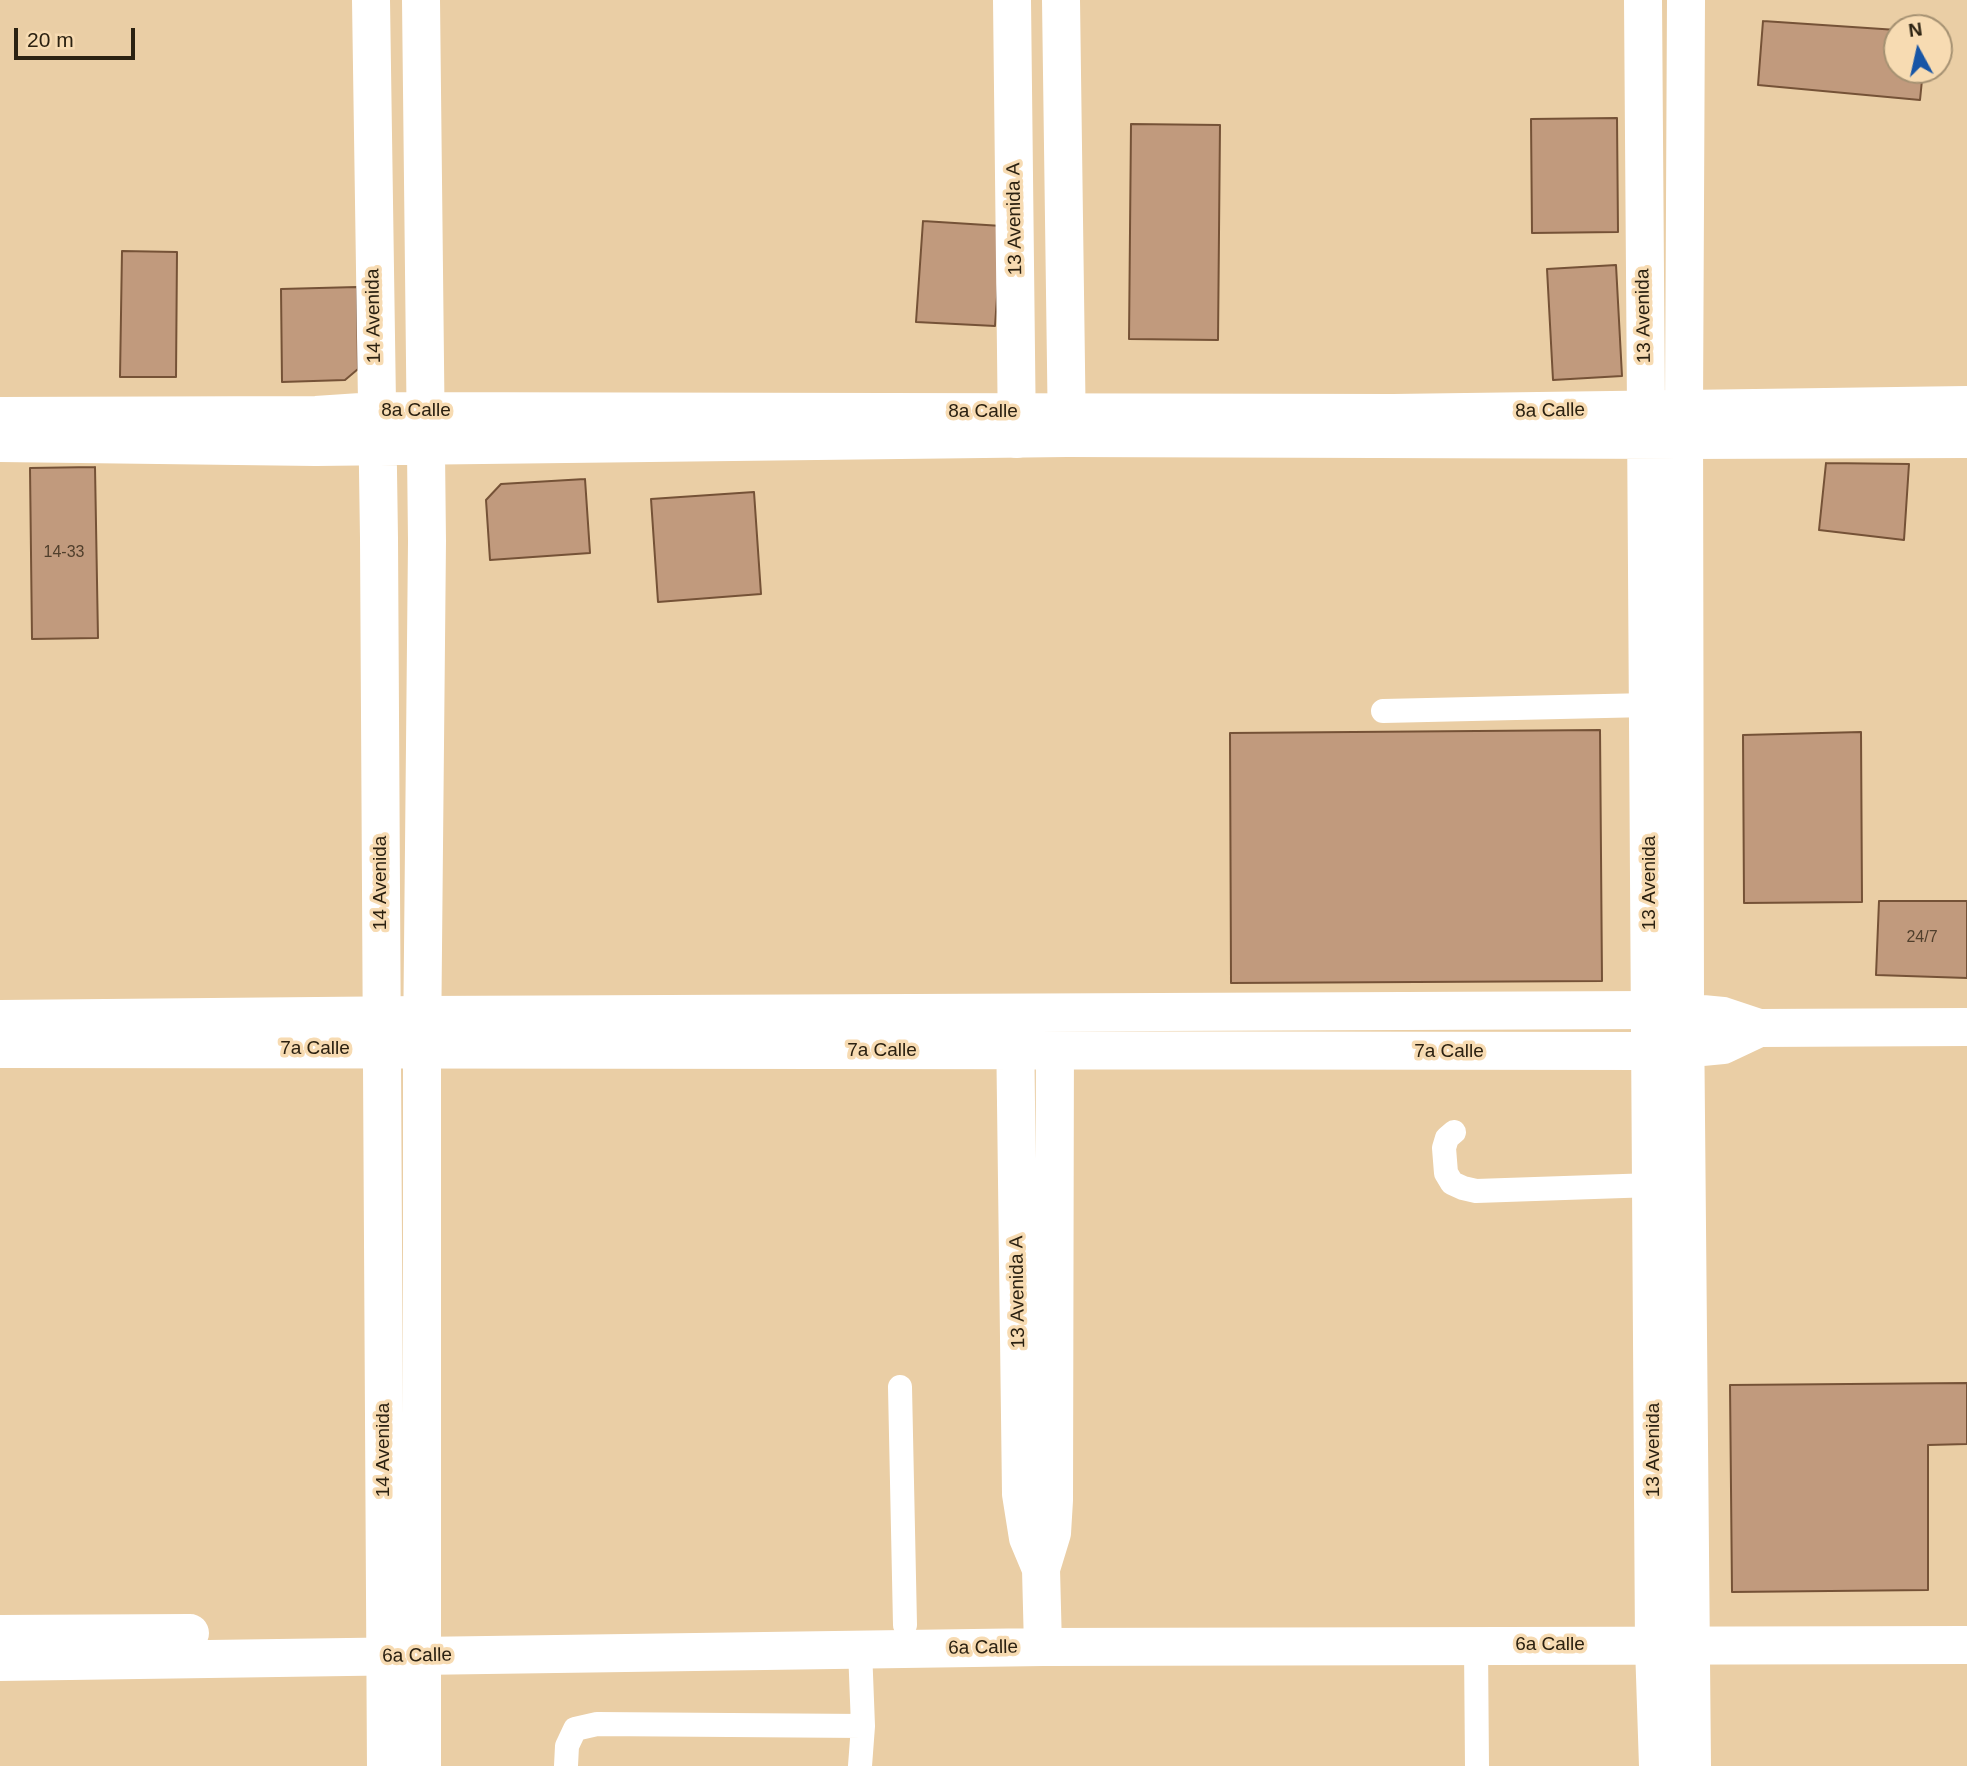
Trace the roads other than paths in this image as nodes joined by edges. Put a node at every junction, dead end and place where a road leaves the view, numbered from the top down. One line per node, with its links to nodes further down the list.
1 (370, 0): 14 (street, 14 Avenida)
2 (421, 0): 13 (street, 14 Avenida)
3 (1012, 0): 9 (street, 13 Avenida A)
4 (1061, 0): 10 (street)
5 (1643, 0): 11 (street, 13 Avenida)
6 (1686, 0): 12 (street, 13 Avenida)
7 (1967, 405): 12 (street, 8a Calle)
8 (0, 416): 14 (street, 8a Calle)
9 (1017, 425): 10 (street, 8a Calle); 13 (street, 8a Calle)
10 (1068, 425): 11 (street, 8a Calle)
11 (1645, 425): 12 (street, 8a Calle); 17 (street, 13 Avenida)
12 (1684, 425): 15 (street, 8a Calle); 19 (street, 13 Avenida)
13 (427, 428): 14 (street, 8a Calle); 26 (street, 14 Avenida)
14 (376, 429): 16 (street, 8a Calle); 25 (street, 14 Avenida)
15 (1967, 439)
16 (0, 443)
17 (1648, 705): 18 (lane); 19 (street, 13 Avenida)
18 (1383, 711)
19 (1668, 1010): 21 (street, 7a Calle); 24 (street, 7a Calle); 30 (street, 13 Avenida)
20 (1015, 1012): 21 (street, 7a Calle); 26 (street, 7a Calle); 28 (street, 13 Avenida A)
21 (1055, 1012): 29 (street, 13 Avenida A)
22 (0, 1020): 25 (street, 7a Calle)
23 (1967, 1027): 24 (street, 7a Calle)
24 (1759, 1028): 30 (street, 7a Calle)
25 (382, 1032): 26 (street, 7a Calle); 27 (street, 7a Calle); 40 (street, 14 Avenida)
26 (422, 1032): 28 (street, 7a Calle); 40 (street, 14 Avenida)
27 (0, 1049)
28 (1015, 1051): 29 (street, 7a Calle); 34 (street, 13 Avenida A)
29 (1055, 1051): 30 (street, 7a Calle); 34 (street, 13 Avenida A)
30 (1668, 1051): 32 (street, 13 Avenida); 38 (street, 13 Avenida)
31 (1454, 1132): 32 (lane)
32 (1653, 1185): 38 (street, 13 Avenida)
33 (900, 1387): 36 (lane)
34 (1041, 1569): 39 (street, 13 Avenida A)
35 (1967, 1619): 38 (street, 6a Calle)
36 (905, 1625): 39 (street, 6a Calle); 40 (street, 6a Calle)
37 (0, 1634): 40 (street, 6a Calle)
38 (1672, 1634): 39 (street, 6a Calle); 41 (street, 6a Calle); 42 (street, 6a Calle); 51 (street, 13 Avenida); 52 (street, 13 Avenida)
39 (1043, 1636): 42 (street, 6a Calle); 43 (street, 6a Calle)
40 (403, 1644): 43 (street, 6a Calle); 44 (street, 6a Calle); 46 (street, 14 Avenida); 47 (street, 14 Avenida)
41 (1967, 1645)
42 (1476, 1646): 50 (lane)
43 (860, 1650): 45 (lane)
44 (0, 1662)
45 (863, 1726): 48 (lane); 49 (lane)
46 (386, 1766)
47 (422, 1766)
48 (566, 1766)
49 (860, 1766)
50 (1477, 1766)
51 (1658, 1766)
52 (1692, 1766)

